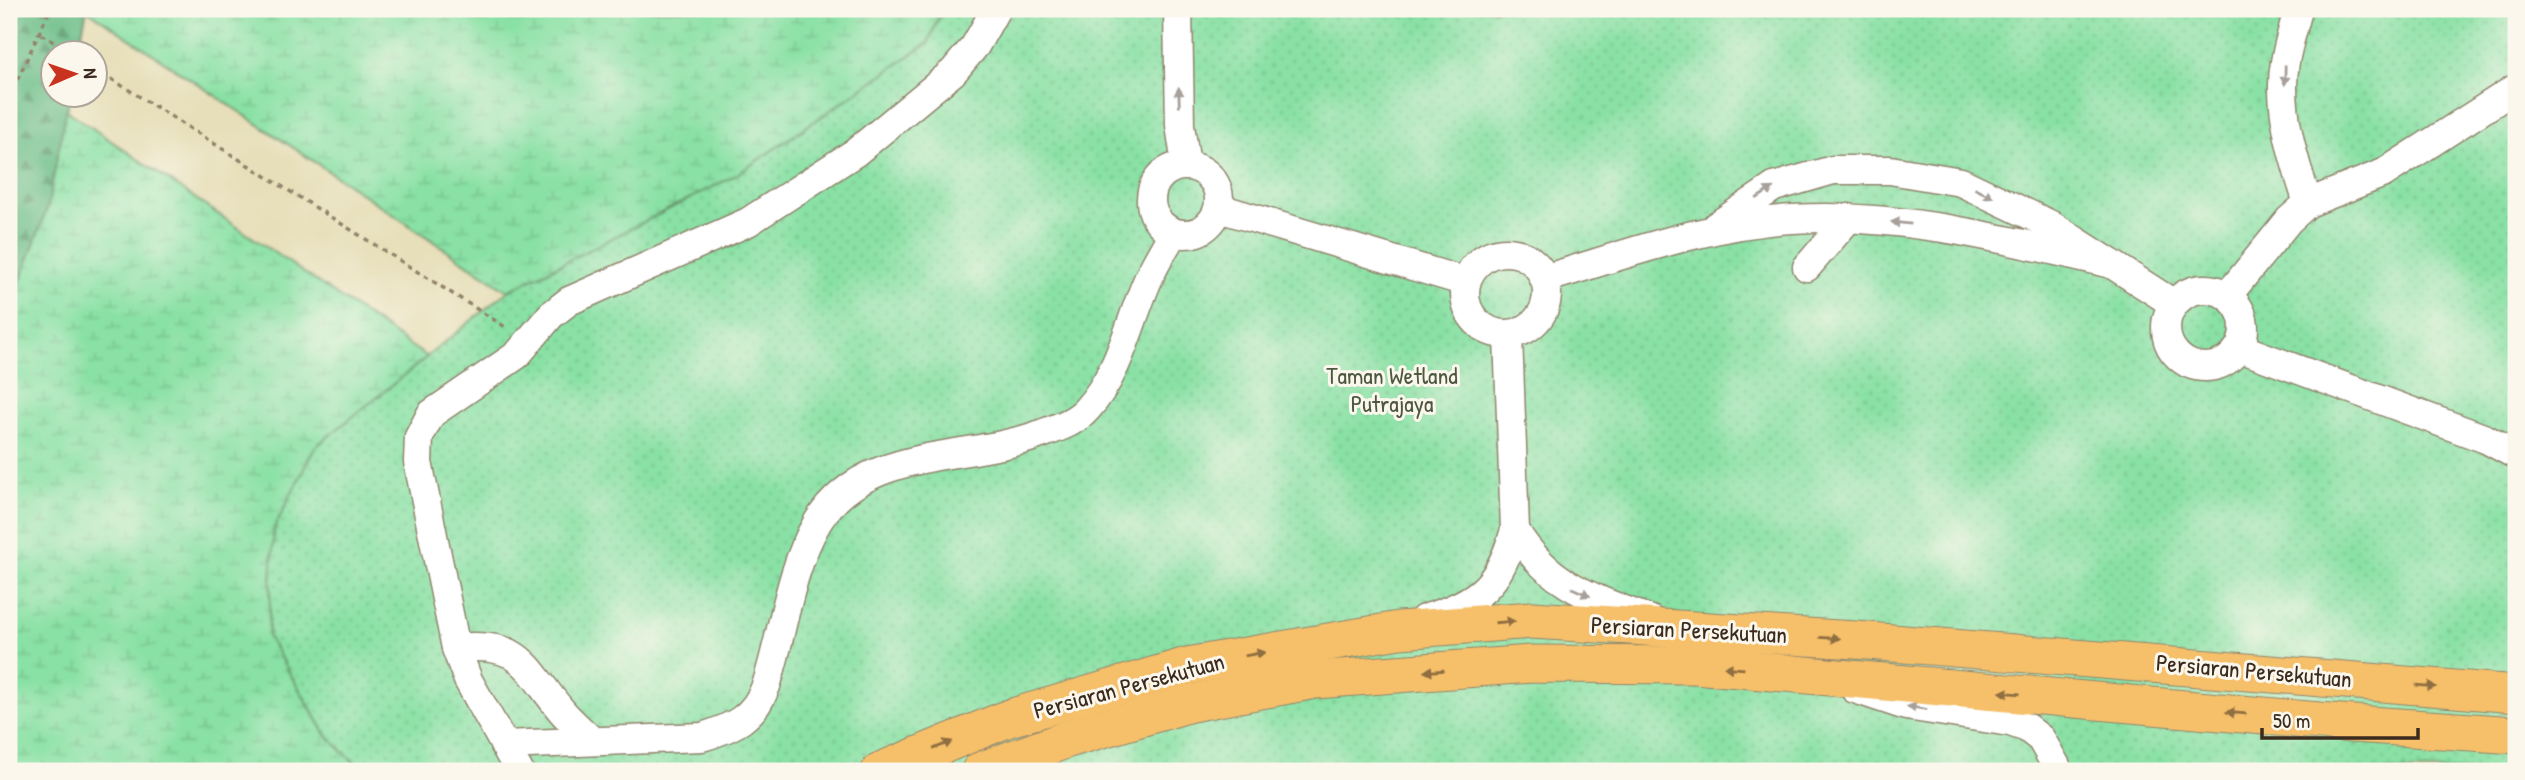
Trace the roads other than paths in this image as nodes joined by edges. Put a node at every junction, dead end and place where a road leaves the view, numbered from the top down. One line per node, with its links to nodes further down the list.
1 (996, 9): 23 (street)
2 (1178, 9): 5 (street, one-way to 2)
3 (2298, 9): 6 (street, one-way to 6)
4 (2516, 88): 6 (street)
5 (1186, 164): 7 (street); 10 (street)
6 (2308, 203): 15 (street)
7 (1219, 208): 10 (street); 14 (street)
8 (1849, 218): 9 (street); 11 (street, one-way to 8); 12 (street)
9 (1708, 231): 11 (street, one-way to 11); 13 (street)
10 (1173, 233): 27 (street)
11 (2112, 264): 16 (street)
12 (1807, 267)
13 (1544, 279): 14 (street); 17 (street)
14 (1466, 282): 17 (street)
15 (2228, 295): 16 (street); 18 (street)
16 (2174, 304): 18 (street)
17 (1508, 335): 20 (street)
18 (2240, 348): 19 (street)
19 (2516, 455)
20 (1515, 530): 21 (street, one-way to 21); 22 (street)
21 (1674, 629): 22 (main road, Persiaran Persekutuan, one-way to 21); 25 (main road, Persiaran Persekutuan, one-way to 25)
22 (1399, 630): 30 (main road, Persiaran Persekutuan, one-way to 22)
23 (456, 648): 27 (street); 28 (street)
24 (1825, 676): 26 (main road, Persiaran Persekutuan, one-way to 24); 31 (main road, Persiaran Persekutuan, one-way to 31); 32 (street, one-way to 24)
25 (2516, 694)
26 (2516, 735)
27 (592, 741): 28 (street)
28 (504, 745): 29 (street)
29 (519, 771)
30 (880, 771)
31 (980, 771)
32 (2059, 771)

